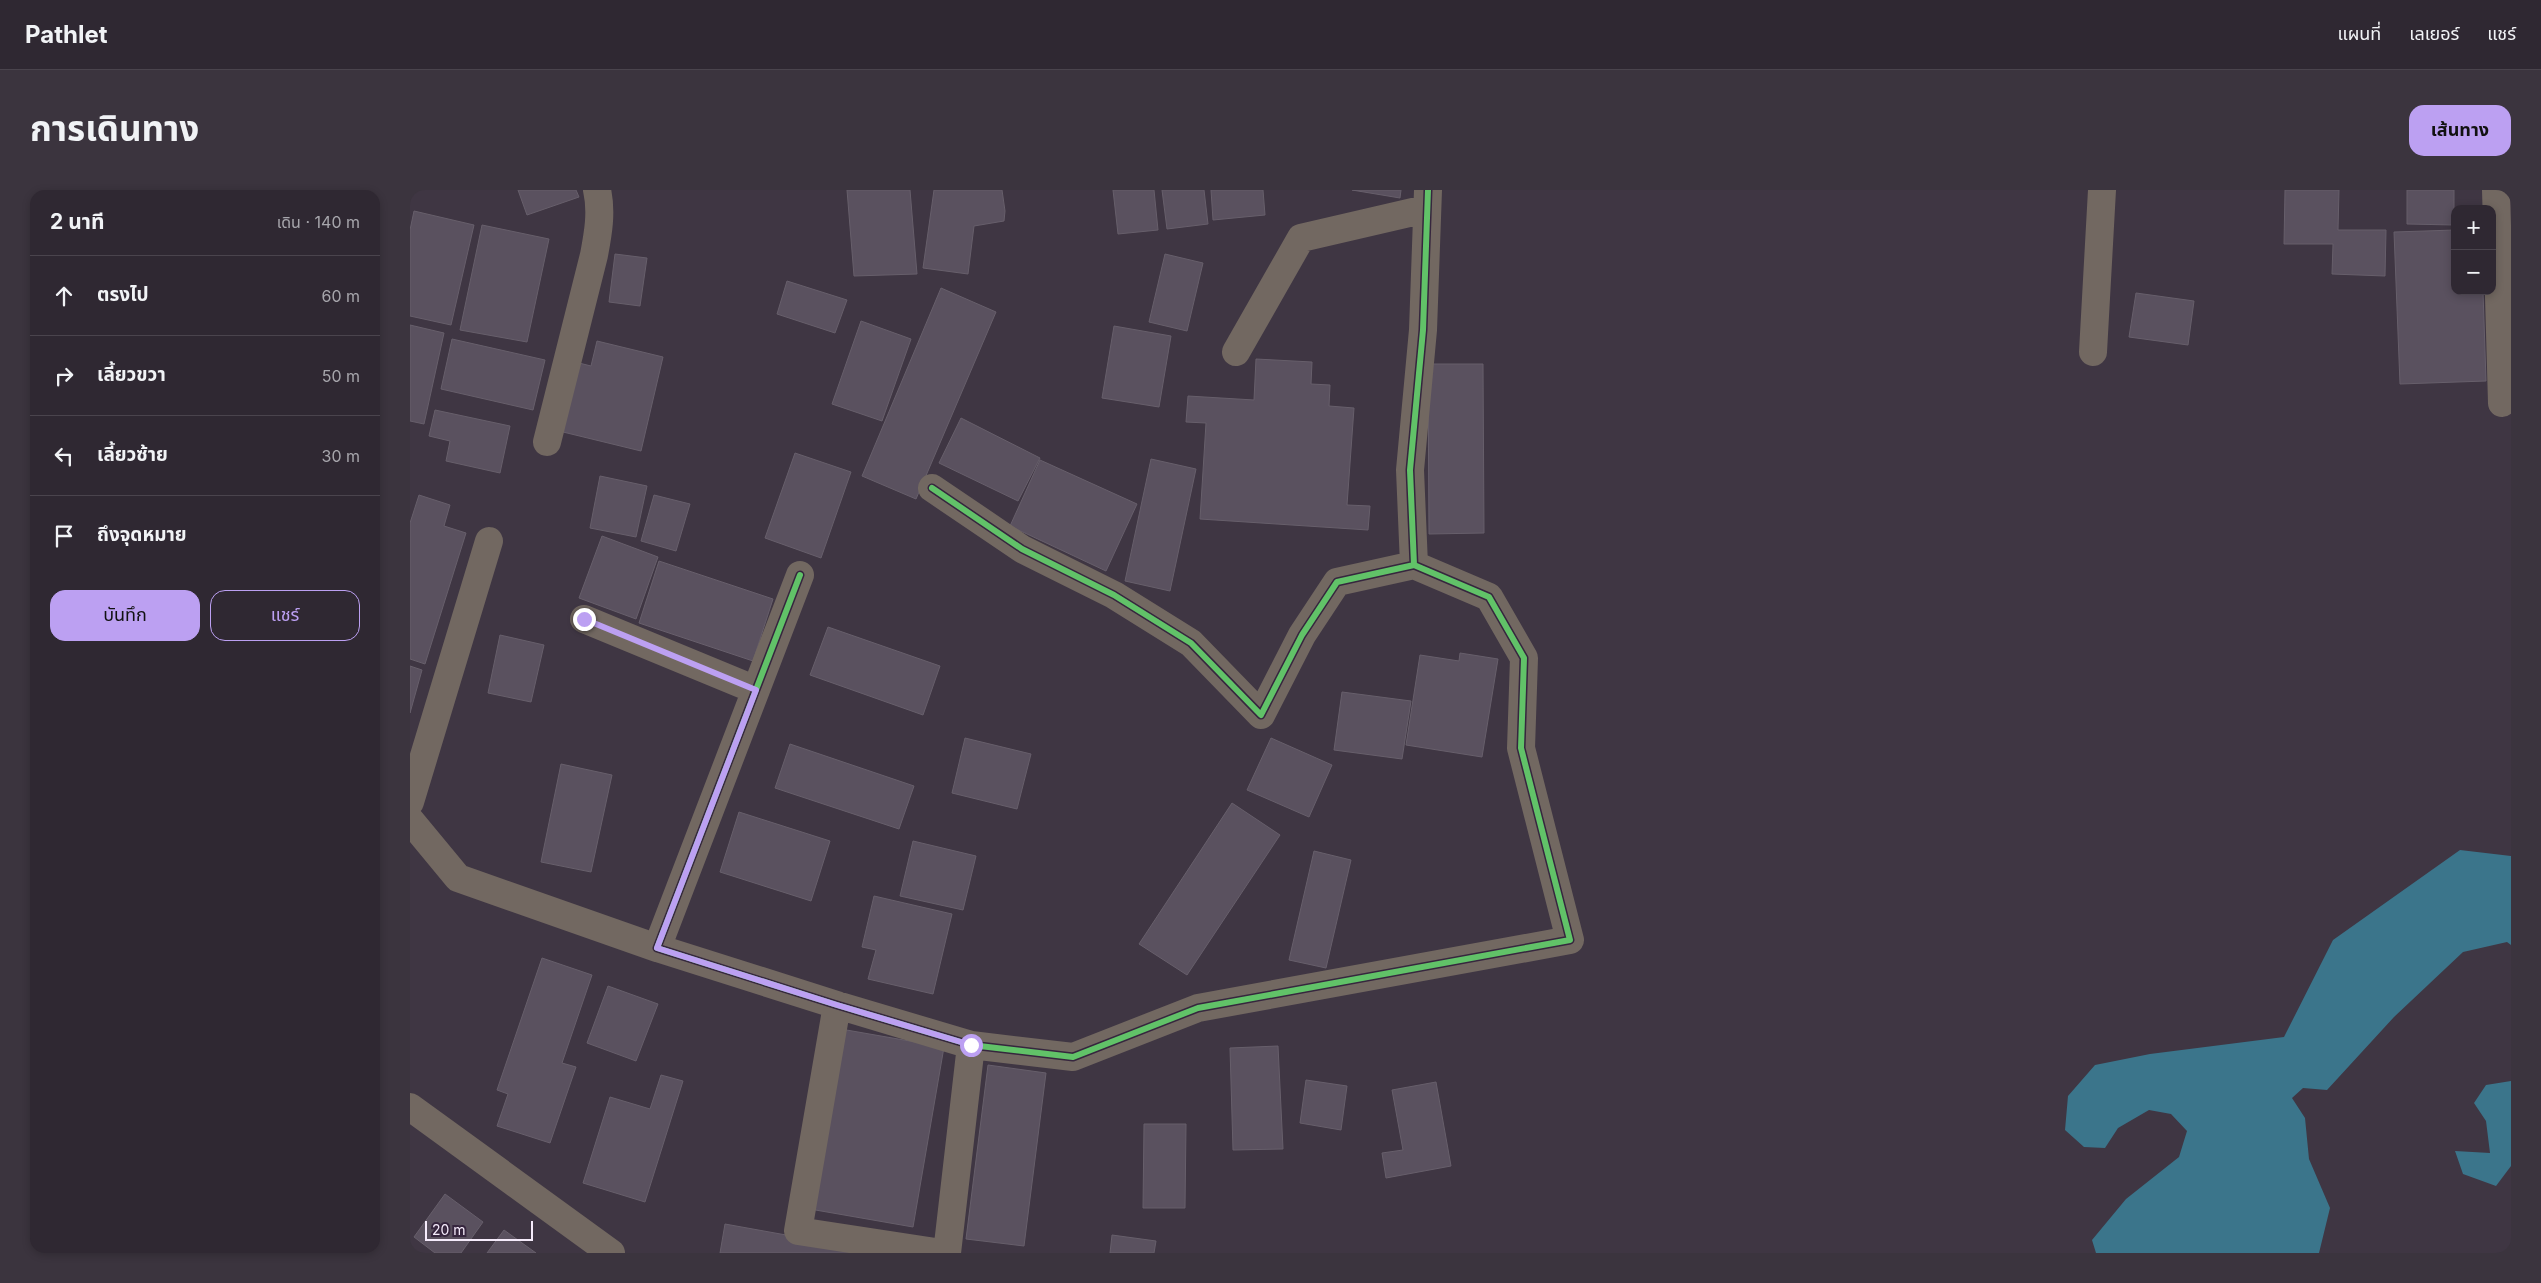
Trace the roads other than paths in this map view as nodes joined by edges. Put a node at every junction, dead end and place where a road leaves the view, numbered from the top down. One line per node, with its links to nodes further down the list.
1 (597, 190): 8 (street)
2 (2102, 190): 6 (street)
3 (2496, 190): 7 (street)
4 (1427, 199): 5 (street); 11 (street)
5 (1236, 352)
6 (2093, 352)
7 (2502, 403)
8 (547, 442)
9 (932, 488): 11 (street)
10 (490, 541): 15 (street)
11 (1414, 565): 19 (street)
12 (800, 575): 14 (street)
13 (584, 619): 14 (street)
14 (756, 690): 17 (street)
15 (410, 802)
16 (410, 820): 17 (street)
17 (657, 948): 18 (street)
18 (837, 1005): 19 (street); 22 (street)
19 (971, 1045): 23 (street)
20 (413, 1117): 21 (street)
21 (595, 1249)
22 (942, 1253)
23 (947, 1253)

